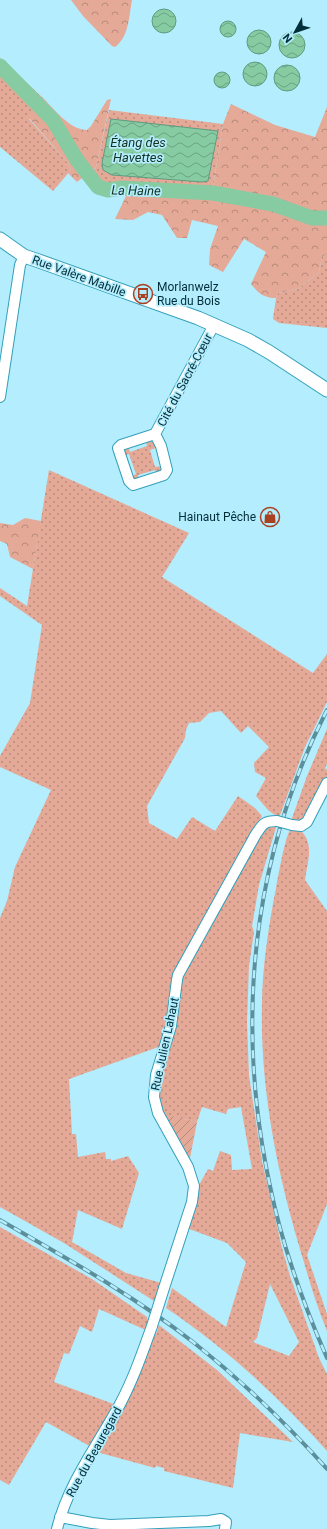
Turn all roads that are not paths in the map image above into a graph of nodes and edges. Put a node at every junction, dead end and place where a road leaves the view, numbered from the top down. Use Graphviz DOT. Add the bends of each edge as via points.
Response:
graph roads {
  1 [pos="0,239"];
  2 [pos="24,256"];
  3 [pos="214,325"];
  4 [pos="2,373"];
  5 [pos="327,390"];
  6 [pos="0,397"];
  7 [pos="155,434"];
  8 [pos="327,783"];
  9 [pos="134,1376"];
  10 [pos="60,1517"];
  11 [pos="209,1522"];
  12 [pos="57,1529"];
  13 [pos="216,1529"];
  14 [pos="226,1529"];
  1 -- 2 [label="street, Rue Valère Mabille"];
  2 -- 3 [label="street, Rue Valère Mabille"];
  2 -- 4 [label="street" via="20,265"];
  3 -- 5 [label="street, Rue Valère Mabille" via="265,349"];
  3 -- 7 [label="street, Cité du Sacré-Cœur"];
  4 -- 6 [label="street"];
  7 -- 7 [label="street, Cité du Sacré-Cœur" via="168,470 164,475 133,485 129,481 118,448"];
  8 -- 9 [label="street, Rue Julien Lahaut, bridge" via="308,822 301,826 277,821 267,821 263,824 176,980 172,1018 156,1075 154,1097 158,1113 188,1167 194,1186 192,1202"];
  9 -- 10 [label="street, Rue du Beauregard" via="68,1496"];
  10 -- 11 [label="street" via="110,1525"];
  10 -- 12 [label="street, Rue du Beauregard"];
  11 -- 13 [label="street"];
  11 -- 14 [label="street" via="223,1519 227,1524"];
}
